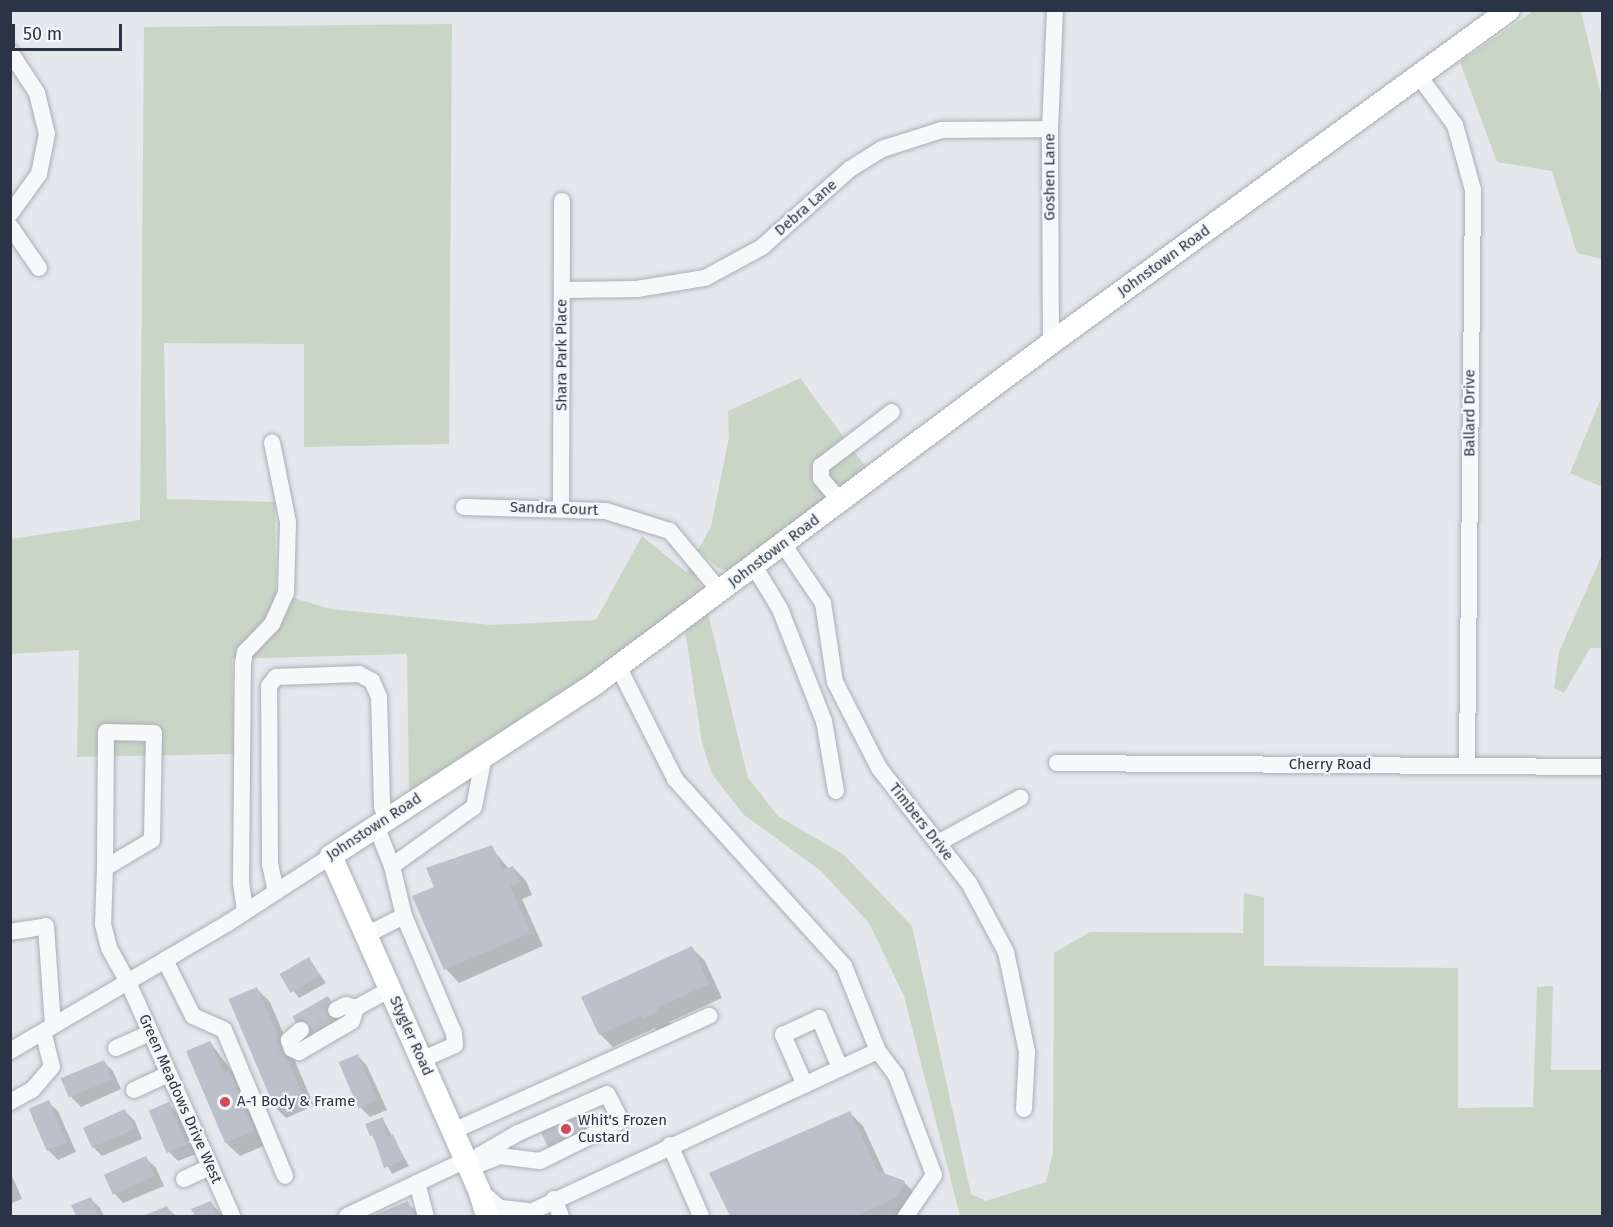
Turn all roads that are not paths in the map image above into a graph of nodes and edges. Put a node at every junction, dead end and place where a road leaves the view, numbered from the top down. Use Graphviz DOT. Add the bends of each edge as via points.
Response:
graph roads {
  1 [pos="1055,10"];
  2 [pos="1509,10"];
  3 [pos="10,52"];
  4 [pos="1419,76"];
  5 [pos="1050,129"];
  6 [pos="562,201"];
  7 [pos="10,214"];
  8 [pos="10,226"];
  9 [pos="39,268"];
  10 [pos="562,290"];
  11 [pos="1051,343"];
  12 [pos="892,412"];
  13 [pos="272,443"];
  14 [pos="840,501"];
  15 [pos="464,507"];
  16 [pos="561,508"];
  17 [pos="783,544"];
  18 [pos="754,566"];
  19 [pos="720,591"];
  20 [pos="618,666"];
  21 [pos="484,756"];
  22 [pos="1057,763"];
  23 [pos="1467,765"];
  24 [pos="1602,767"];
  25 [pos="836,791"];
  26 [pos="1020,798"];
  27 [pos="381,823"];
  28 [pos="938,843"];
  29 [pos="331,856"];
  30 [pos="392,866"];
  31 [pos="105,868"];
  32 [pos="276,892"];
  33 [pos="245,911"];
  34 [pos="404,916"];
  35 [pos="10,932"];
  36 [pos="366,936"];
  37 [pos="165,960"];
  38 [pos="128,982"];
  39 [pos="390,989"];
  40 [pos="356,1008"];
  41 [pos="336,1011"];
  42 [pos="709,1016"];
  43 [pos="48,1029"];
  44 [pos="301,1030"];
  45 [pos="150,1033"];
  46 [pos="116,1048"];
  47 [pos="10,1051"];
  48 [pos="878,1051"];
  49 [pos="422,1060"];
  50 [pos="840,1068"];
  51 [pos="168,1074"];
  52 [pos="805,1085"];
  53 [pos="134,1090"];
  54 [pos="10,1102"];
  55 [pos="1024,1109"];
  56 [pos="453,1131"];
  57 [pos="670,1146"];
  58 [pos="471,1164"];
  59 [pos="210,1167"];
  60 [pos="285,1176"];
  61 [pos="184,1179"];
  62 [pos="417,1183"];
  63 [pos="479,1190"];
  64 [pos="554,1199"];
  65 [pos="525,1214"];
  66 [pos="232,1216"];
  67 [pos="347,1216"];
  68 [pos="426,1216"];
  69 [pos="487,1216"];
  70 [pos="561,1216"];
  71 [pos="701,1216"];
  72 [pos="906,1216"];
  1 -- 5 [label="street, Goshen Lane"];
  2 -- 4 [label="main road, Johnstown Road"];
  3 -- 7 [label="street" via="38,93 47,134 39,174"];
  4 -- 11 [label="main road, Johnstown Road"];
  4 -- 23 [label="street, Ballard Drive" via="1455,126 1464,146 1473,190"];
  5 -- 10 [label="street, Debra Lane" via="942,130 882,149 850,169 762,247 705,278 637,289"];
  5 -- 11 [label="street, Goshen Lane"];
  6 -- 10 [label="street, Shara Park Place"];
  8 -- 9 [label="street"];
  10 -- 16 [label="street, Shara Park Place"];
  11 -- 14 [label="main road, Johnstown Road"];
  12 -- 14 [label="street" via="821,466 821,478"];
  13 -- 33 [label="street" via="288,522 286,593 272,624 245,652 243,663 241,884"];
  14 -- 17 [label="main road, Johnstown Road"];
  15 -- 16 [label="street, Sandra Court"];
  16 -- 19 [label="street, Sandra Court" via="606,511 670,531"];
  17 -- 18 [label="main road, Johnstown Road"];
  17 -- 28 [label="street, Timbers Drive" via="823,603 836,682 879,768"];
  18 -- 19 [label="main road, Johnstown Road"];
  18 -- 25 [label="street" via="780,609 824,721"];
  19 -- 20 [label="main road, Johnstown Road"];
  20 -- 21 [label="main road, Johnstown Road"];
  20 -- 48 [label="street" via="675,779 844,966"];
  21 -- 27 [label="main road, Johnstown Road"];
  21 -- 30 [label="street" via="474,807"];
  22 -- 23 [label="street, Cherry Road"];
  23 -- 24 [label="street, Cherry Road"];
  26 -- 28 [label="street"];
  27 -- 29 [label="main road, Johnstown Road"];
  27 -- 30 [label="street"];
  27 -- 32 [label="street" via="378,697 372,681 359,674 276,677 269,686 270,864"];
  28 -- 55 [label="street, Timbers Drive" via="969,883 1005,952 1027,1052"];
  29 -- 32 [label="street, Johnstown Road"];
  29 -- 36 [label="main road, Stygler Road"];
  30 -- 34 [label="street"];
  31 -- 31 [label="street, Green Meadows Drive West" via="106,732 154,733 152,840"];
  31 -- 38 [label="street, Green Meadows Drive West" via="103,924 109,948"];
  32 -- 33 [label="street, Johnstown Road"];
  33 -- 37 [label="street, Johnstown Road"];
  34 -- 36 [label="street"];
  34 -- 49 [label="street" via="454,1033 455,1044"];
  35 -- 43 [label="street" via="46,926"];
  36 -- 39 [label="main road, Stygler Road"];
  37 -- 38 [label="street, Johnstown Road"];
  37 -- 60 [label="street" via="193,1016 224,1030"];
  38 -- 43 [label="street, Johnstown Road"];
  38 -- 45 [label="street, Green Meadows Drive West"];
  39 -- 40 [label="street"];
  39 -- 49 [label="main road, Stygler Road"];
  40 -- 41 [label="street" via="346,1005"];
  40 -- 44 [label="street" via="352,1021 299,1052 292,1049 289,1040"];
  42 -- 56 [label="street"];
  43 -- 47 [label="street, Johnstown Road"];
  43 -- 54 [label="street" via="52,1067 32,1090"];
  45 -- 46 [label="street"];
  45 -- 51 [label="street, Green Meadows Drive West"];
  48 -- 50 [label="street"];
  48 -- 72 [label="street" via="896,1075 934,1175"];
  49 -- 56 [label="main road, Stygler Road"];
  50 -- 52 [label="street"];
  50 -- 52 [label="street" via="819,1018 783,1035"];
  51 -- 53 [label="street"];
  51 -- 59 [label="street, Green Meadows Drive West"];
  52 -- 57 [label="street"];
  56 -- 58 [label="main road, Stygler Road"];
  57 -- 64 [label="street"];
  57 -- 71 [label="street"];
  58 -- 58 [label="street" via="500,1156 540,1161 621,1121 607,1094 518,1133"];
  58 -- 62 [label="street"];
  58 -- 63 [label="main road, Stygler Road"];
  59 -- 61 [label="street"];
  59 -- 66 [label="street, Green Meadows Drive West"];
  62 -- 67 [label="street"];
  62 -- 68 [label="street"];
  63 -- 65 [label="street" via="500,1208"];
  63 -- 69 [label="main road, Stygler Road"];
  64 -- 65 [label="street"];
  64 -- 70 [label="street"];
}
